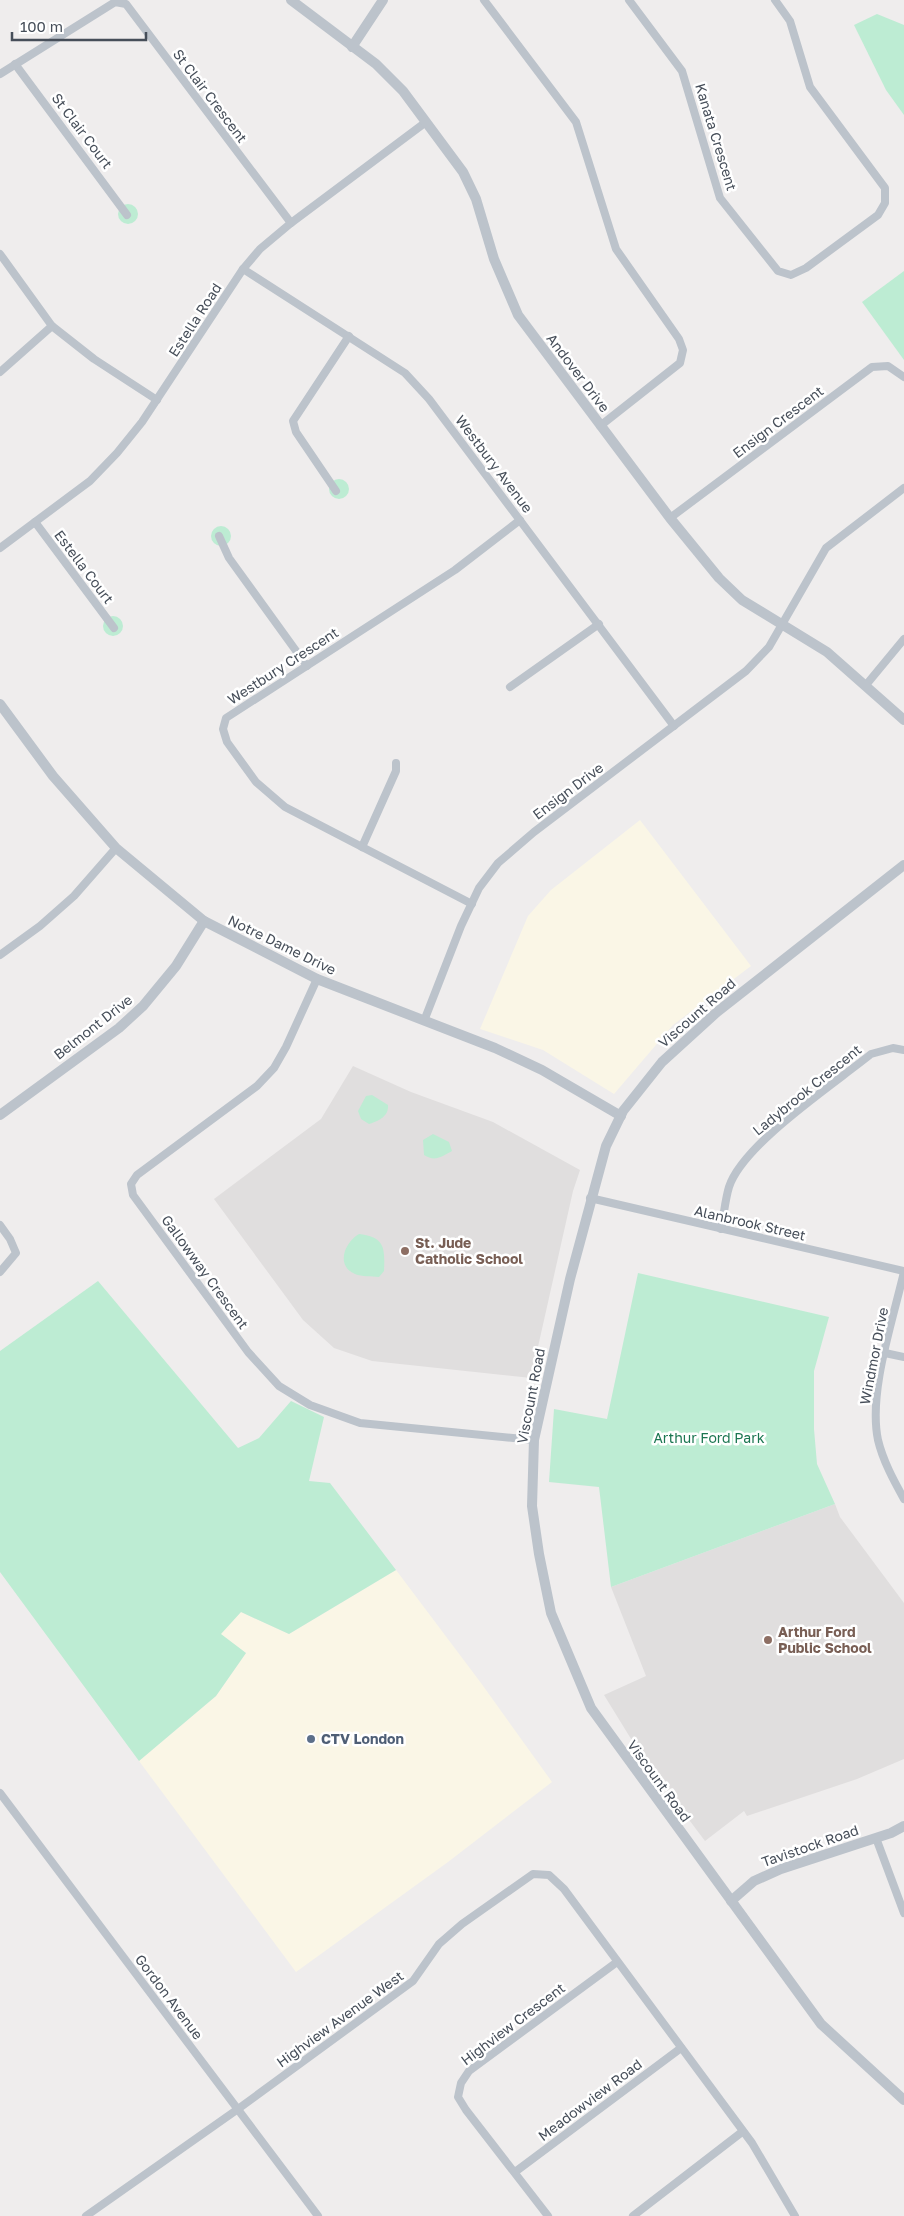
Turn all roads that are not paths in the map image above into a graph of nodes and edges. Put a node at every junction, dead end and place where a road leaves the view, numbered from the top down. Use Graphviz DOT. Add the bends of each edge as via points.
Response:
graph roads {
  1 [pos="292,0"];
  2 [pos="383,0"];
  3 [pos="484,0"];
  4 [pos="629,0"];
  5 [pos="775,0"];
  6 [pos="352,47"];
  7 [pos="15,64"];
  8 [pos="0,74"];
  9 [pos="426,122"];
  10 [pos="127,215"];
  11 [pos="291,223"];
  12 [pos="0,254"];
  13 [pos="243,269"];
  14 [pos="52,326"];
  15 [pos="349,336"];
  16 [pos="0,372"];
  17 [pos="904,377"];
  18 [pos="157,400"];
  19 [pos="600,426"];
  20 [pos="904,488"];
  21 [pos="336,491"];
  22 [pos="670,518"];
  23 [pos="520,520"];
  24 [pos="34,522"];
  25 [pos="219,536"];
  26 [pos="0,548"];
  27 [pos="781,623"];
  28 [pos="599,624"];
  29 [pos="114,628"];
  30 [pos="904,639"];
  31 [pos="307,666"];
  32 [pos="866,685"];
  33 [pos="510,687"];
  34 [pos="0,704"];
  35 [pos="904,720"];
  36 [pos="674,726"];
  37 [pos="396,763"];
  38 [pos="362,847"];
  39 [pos="116,848"];
  40 [pos="904,864"];
  41 [pos="472,904"];
  42 [pos="204,921"];
  43 [pos="0,955"];
  44 [pos="317,979"];
  45 [pos="424,1021"];
  46 [pos="904,1050"];
  47 [pos="0,1115"];
  48 [pos="621,1116"];
  49 [pos="590,1198"];
  50 [pos="0,1225"];
  51 [pos="721,1229"];
  52 [pos="0,1272"];
  53 [pos="904,1272"];
  54 [pos="885,1353"];
  55 [pos="904,1357"];
  56 [pos="534,1440"];
  57 [pos="904,1499"];
  58 [pos="0,1793"];
  59 [pos="904,1826"];
  60 [pos="876,1838"];
  61 [pos="731,1901"];
  62 [pos="904,1913"];
  63 [pos="617,1962"];
  64 [pos="681,2048"];
  65 [pos="904,2100"];
  66 [pos="238,2109"];
  67 [pos="742,2132"];
  68 [pos="514,2172"];
  69 [pos="86,2216"];
  70 [pos="318,2216"];
  71 [pos="548,2216"];
  72 [pos="633,2216"];
  73 [pos="794,2216"];
  1 -- 6 [label="street, Andover Drive"];
  2 -- 6 [label="street"];
  3 -- 19 [label="street" via="576,122 616,249 680,339 683,350 680,363"];
  4 -- 5 [label="street, Kanata Crescent" via="682,71 720,198 778,270 791,275 806,268 878,215 885,203 885,188 810,87 790,21"];
  6 -- 9 [label="street, Andover Drive" via="376,64 403,91"];
  7 -- 8 [label="street, St Clair Crescent"];
  7 -- 10 [label="street, St Clair Court"];
  7 -- 11 [label="street, St Clair Crescent" via="115,2 126,4"];
  9 -- 11 [label="street, Estella Road"];
  9 -- 19 [label="street, Andover Drive" via="463,172 476,199 494,259 518,316"];
  11 -- 13 [label="street, Estella Road" via="260,249"];
  12 -- 14 [label="street"];
  13 -- 15 [label="street, Westbury Avenue"];
  13 -- 18 [label="street, Estella Road"];
  14 -- 16 [label="street"];
  14 -- 18 [label="street" via="94,359"];
  15 -- 21 [label="street" via="293,421 296,432"];
  15 -- 23 [label="street, Westbury Avenue" via="405,373 429,399"];
  17 -- 22 [label="street, Ensign Crescent" via="888,366 872,367"];
  18 -- 24 [label="street, Estella Road" via="97,474"];
  19 -- 22 [label="street, Andover Drive"];
  20 -- 27 [label="street" via="826,548"];
  22 -- 27 [label="street, Andover Drive" via="719,578 742,600"];
  23 -- 28 [label="street, Westbury Avenue"];
  23 -- 31 [label="street, Westbury Crescent" via="455,570"];
  24 -- 26 [label="street, Estella Road"];
  24 -- 29 [label="street, Estella Court"];
  25 -- 31 [label="street" via="229,558"];
  27 -- 32 [label="street, Andover Drive" via="826,652"];
  27 -- 36 [label="street, Ensign Drive" via="769,647 746,672"];
  28 -- 33 [label="street"];
  28 -- 36 [label="street, Westbury Avenue"];
  30 -- 32 [label="street"];
  31 -- 38 [label="street, Westbury Crescent" via="226,718 223,729 227,742 256,782 285,807"];
  32 -- 35 [label="street, Andover Drive"];
  34 -- 39 [label="street, Notre Dame Drive" via="53,776"];
  36 -- 41 [label="street, Ensign Drive" via="498,863 479,888"];
  37 -- 38 [label="street" via="396,771"];
  38 -- 41 [label="street, Westbury Crescent"];
  39 -- 42 [label="street, Notre Dame Drive"];
  39 -- 43 [label="street" via="74,896"];
  40 -- 48 [label="street, Viscount Road" via="717,1012 662,1062"];
  41 -- 45 [label="street, Ensign Drive" via="460,926"];
  42 -- 44 [label="street, Notre Dame Drive"];
  42 -- 47 [label="street, Belmont Drive" via="176,966 144,1006"];
  44 -- 45 [label="street, Notre Dame Drive"];
  44 -- 56 [label="street, Gallowway Crescent" via="274,1068 257,1086 137,1175 131,1184 133,1195 248,1352 278,1386 335,1416 360,1423"];
  45 -- 48 [label="street, Notre Dame Drive" via="542,1070"];
  46 -- 51 [label="street, Ladybrook Crescent" via="893,1048 871,1054 759,1143 729,1187"];
  48 -- 49 [label="street, Viscount Road" via="606,1146"];
  49 -- 51 [label="street, Alanbrook Street"];
  49 -- 56 [label="street, Viscount Road"];
  50 -- 52 [label="street" via="16,1253"];
  51 -- 53 [label="street, Alanbrook Street"];
  53 -- 54 [label="street, Windmor Drive"];
  54 -- 55 [label="street"];
  54 -- 57 [label="street, Windmor Drive" via="875,1413 878,1440 890,1474"];
  56 -- 61 [label="street, Viscount Road" via="532,1506 539,1554 551,1612 568,1656 591,1708"];
  58 -- 66 [label="street, Gordon Avenue"];
  59 -- 60 [label="street, Tavistock Road"];
  60 -- 61 [label="street, Tavistock Road" via="754,1881"];
  60 -- 62 [label="street"];
  61 -- 65 [label="street, Viscount Road" via="821,2024"];
  63 -- 64 [label="street, Highview Avenue West"];
  63 -- 66 [label="street, Highview Avenue West" via="564,1889 549,1875 533,1874 439,1944 414,1980"];
  63 -- 68 [label="street, Highview Crescent" via="470,2071 461,2083 458,2097"];
  64 -- 67 [label="street, Highview Avenue West"];
  64 -- 68 [label="street, Meadowview Road"];
  66 -- 69 [label="street, Highview Avenue West"];
  66 -- 70 [label="street, Gordon Avenue"];
  67 -- 72 [label="street"];
  67 -- 73 [label="street, Highview Avenue West" via="752,2143"];
  68 -- 71 [label="street, Highview Crescent"];
}
